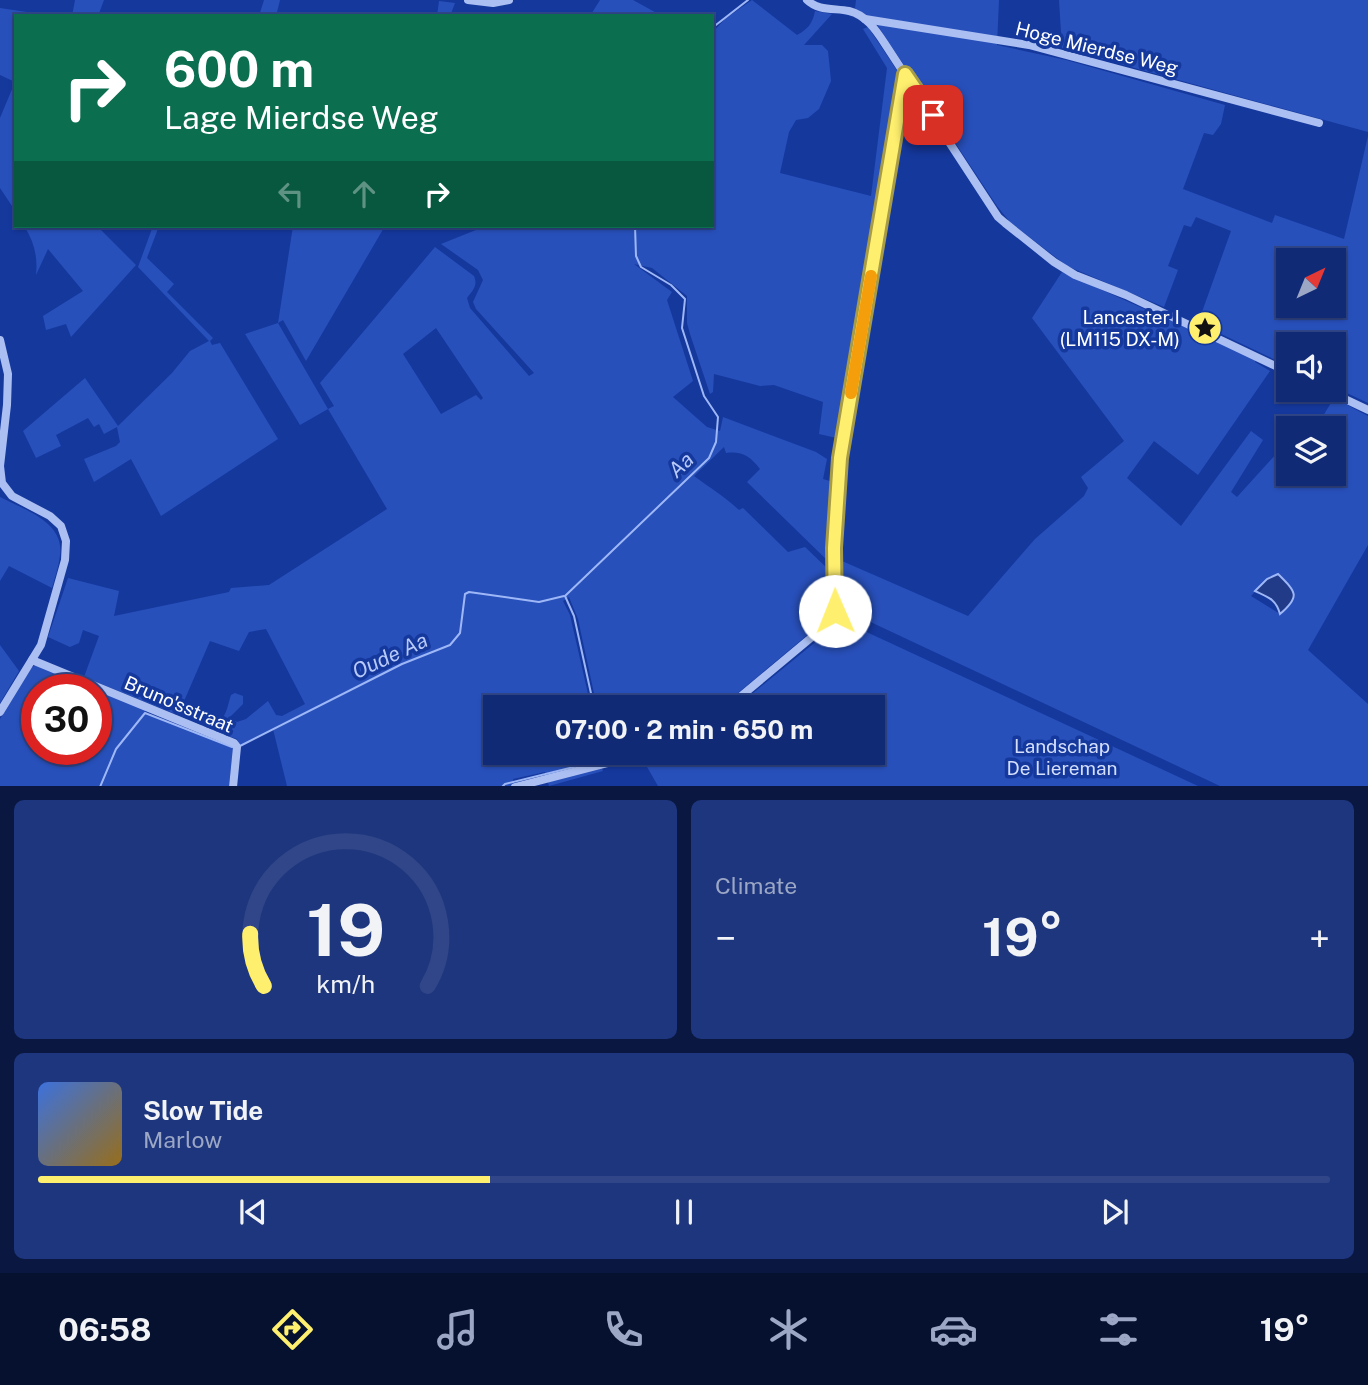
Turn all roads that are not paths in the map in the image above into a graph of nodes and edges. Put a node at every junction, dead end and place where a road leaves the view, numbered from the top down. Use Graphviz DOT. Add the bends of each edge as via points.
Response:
graph roads {
  1 [pos="468,0"];
  2 [pos="509,0"];
  3 [pos="807,0"];
  4 [pos="865,19"];
  5 [pos="905,74"];
  6 [pos="1319,123"];
  7 [pos="0,340"];
  8 [pos="1276,366"];
  9 [pos="1346,400"];
  10 [pos="1368,410"];
  11 [pos="32,660"];
  12 [pos="742,695"];
  13 [pos="0,712"];
  14 [pos="598,765"];
  15 [pos="233,786"];
  16 [pos="515,786"];
  1 -- 2 [label="street"];
  3 -- 4 [label="street, Hoge Mierdse Weg"];
  4 -- 5 [label="street"];
  4 -- 6 [label="street, Hoge Mierdse Weg" via="1029,45"];
  5 -- 8 [label="street" via="999,217 1054,262"];
  5 -- 12 [label="street" via="840,458 835,611 824,626"];
  7 -- 11 [label="street" via="8,374 2,483 12,496 50,516 61,526 66,541 50,618"];
  9 -- 10 [label="street"];
  11 -- 13 [label="street"];
  11 -- 15 [label="street, Bruno'sstraat" via="234,743"];
  14 -- 16 [label="street"];
}
